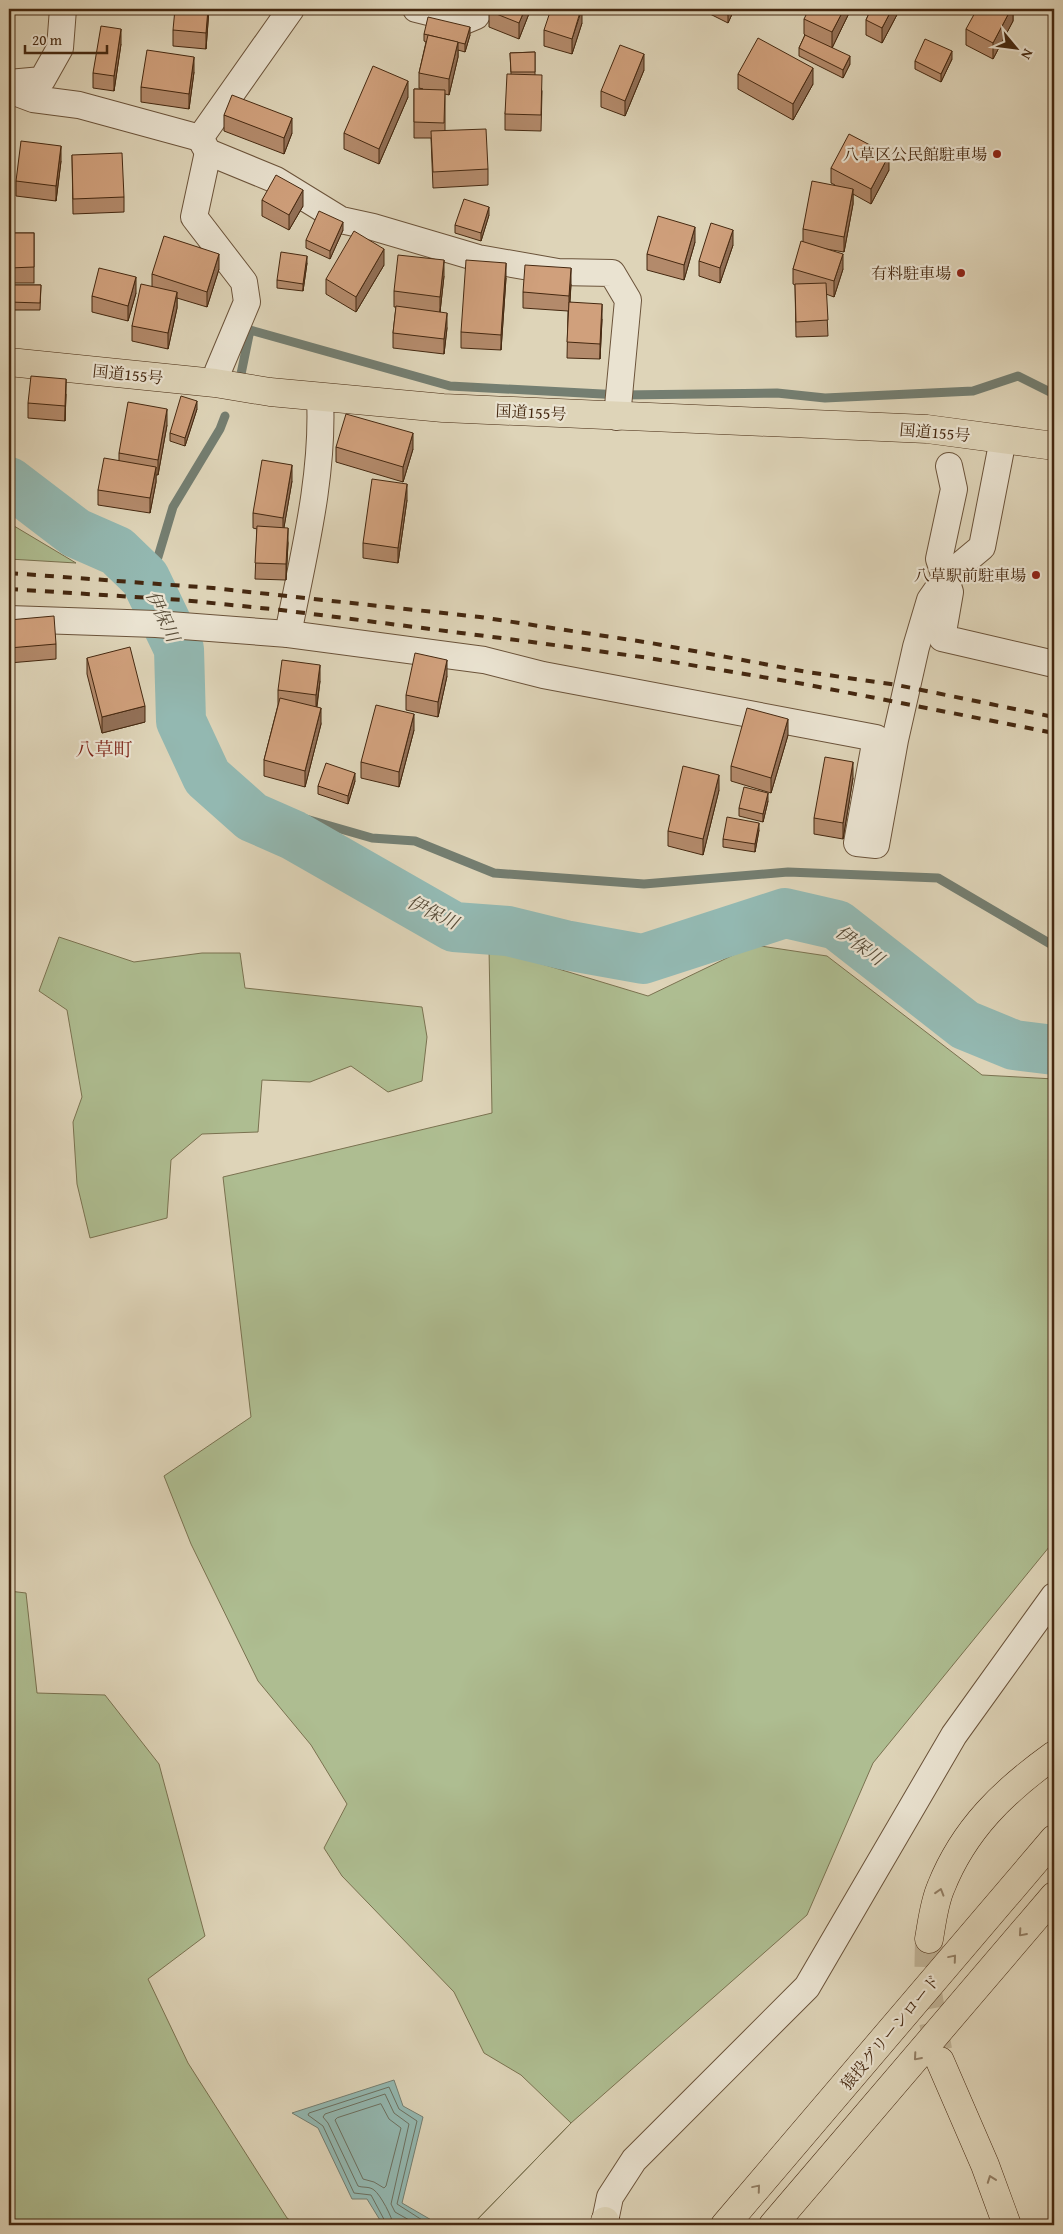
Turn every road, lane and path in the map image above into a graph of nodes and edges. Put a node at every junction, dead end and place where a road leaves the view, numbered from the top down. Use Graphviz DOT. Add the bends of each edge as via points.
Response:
graph roads {
  1 [pos="63,9"];
  2 [pos="291,9"];
  3 [pos="416,9"];
  4 [pos="480,9"];
  5 [pos="9,83"];
  6 [pos="9,90"];
  7 [pos="204,145"];
  8 [pos="9,362"];
  9 [pos="215,383"];
  10 [pos="320,397"];
  11 [pos="619,399"];
  12 [pos="1003,439"];
  13 [pos="1054,446"];
  14 [pos="949,466"];
  15 [pos="946,577"];
  16 [pos="9,619"];
  17 [pos="288,634"];
  18 [pos="1054,664"];
  19 [pos="1054,1596"];
  20 [pos="1054,1755"];
  21 [pos="1054,1839"];
  22 [pos="1054,1896"];
  23 [pos="929,1940"];
  24 [pos="940,2061"];
  25 [pos="606,2223"];
  26 [pos="726,2225"];
  27 [pos="773,2225"];
  28 [pos="1007,2225"];
  1 -- 5 [label="street" via="60,48 42,80"];
  2 -- 7 [label="street"];
  3 -- 4 [label="street" via="464,21 476,16"];
  6 -- 7 [label="street" via="32,99 79,105"];
  7 -- 9 [label="street" via="194,217 244,282 247,302"];
  7 -- 11 [label="street" via="276,180 341,220 478,258 558,272 612,273 628,300"];
  8 -- 9 [label="main road, 国道155号"];
  9 -- 10 [label="main road, 国道155号" via="248,390"];
  10 -- 11 [label="main road, 国道155号" via="443,408"];
  10 -- 17 [label="street" via="314,500"];
  11 -- 12 [label="main road, 国道155号"];
  12 -- 13 [label="main road, 国道155号"];
  12 -- 15 [label="street" via="982,547"];
  14 -- 15 [label="street" via="954,489 939,558"];
  15 -- 17 [label="street" via="930,600 916,647 876,846 857,843 876,738 543,675 484,660"];
  15 -- 18 [label="street" via="950,592 942,638"];
  16 -- 17 [label="street" via="156,624"];
  19 -- 25 [label="street" via="954,1735 807,1987 634,2160 610,2197"];
  23 -- 20 [label="main road, one-way" via="940,1888 962,1845 990,1808"];
  26 -- 21 [label="main road, 猿投グリーンロード, one-way"];
  22 -- 27 [label="main road, one-way"];
  28 -- 24 [label="main road, one-way" via="986,2165"];
}
